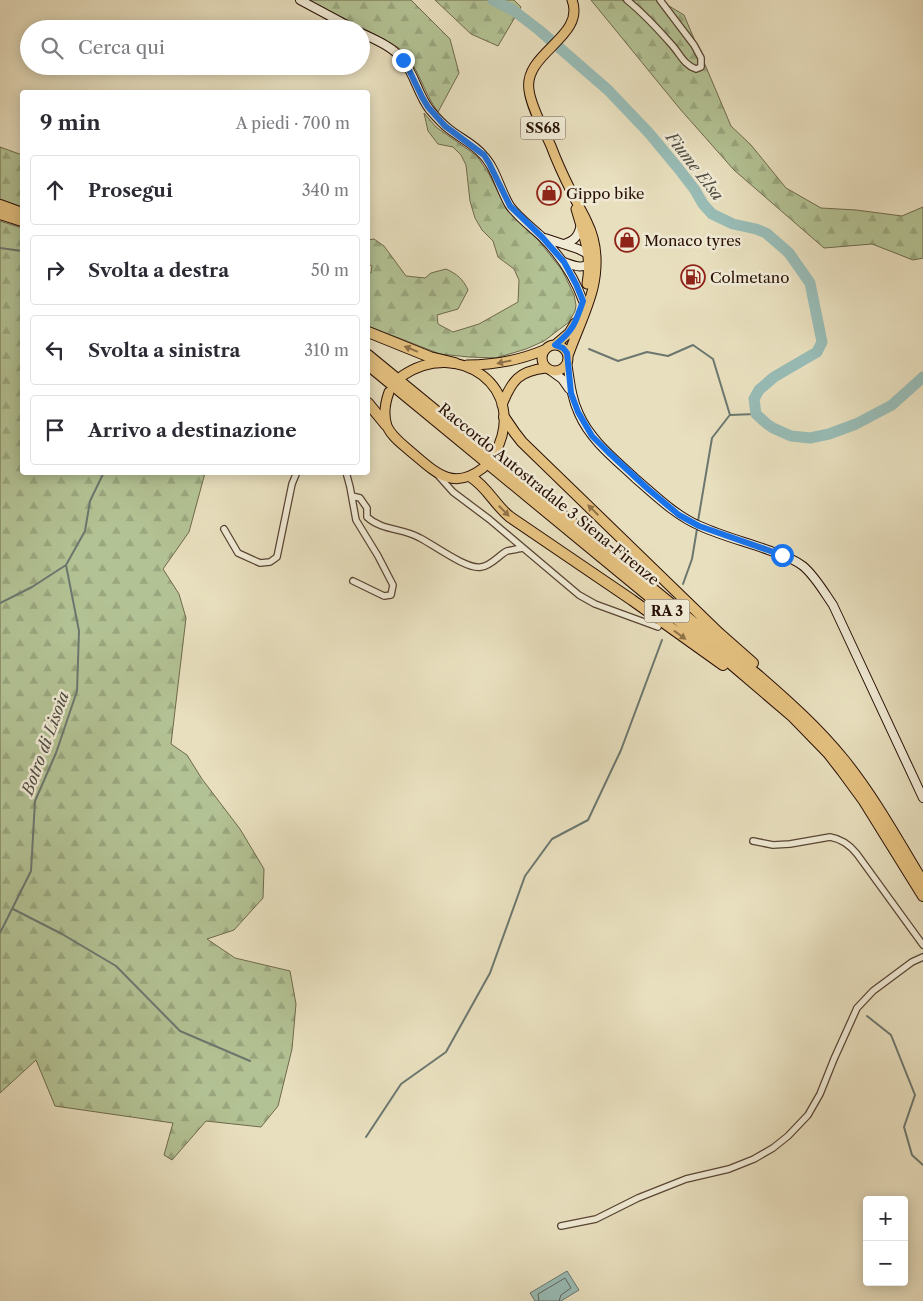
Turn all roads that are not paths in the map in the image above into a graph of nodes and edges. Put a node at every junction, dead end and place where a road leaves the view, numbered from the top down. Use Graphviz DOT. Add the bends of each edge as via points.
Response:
graph roads {
  1 [pos="300,0"];
  2 [pos="572,0"];
  3 [pos="627,0"];
  4 [pos="660,0"];
  5 [pos="337,20"];
  6 [pos="370,38"];
  7 [pos="0,205"];
  8 [pos="20,212"];
  9 [pos="0,214"];
  10 [pos="20,220"];
  11 [pos="585,226"];
  12 [pos="542,237"];
  13 [pos="564,244"];
  14 [pos="590,259"];
  15 [pos="564,262"];
  16 [pos="586,302"];
  17 [pos="370,333"];
  18 [pos="555,345"];
  19 [pos="544,350"];
  20 [pos="370,357"];
  21 [pos="568,359"];
  22 [pos="459,364"];
  23 [pos="370,367"];
  24 [pos="548,369"];
  25 [pos="402,376"];
  26 [pos="389,392"];
  27 [pos="571,393"];
  28 [pos="370,405"];
  29 [pos="502,405"];
  30 [pos="504,417"];
  31 [pos="386,425"];
  32 [pos="495,453"];
  33 [pos="483,468"];
  34 [pos="434,470"];
  35 [pos="296,475"];
  36 [pos="347,475"];
  37 [pos="462,482"];
  38 [pos="352,496"];
  39 [pos="459,496"];
  40 [pos="224,529"];
  41 [pos="522,548"];
  42 [pos="353,581"];
  43 [pos="658,627"];
  44 [pos="920,783"];
  45 [pos="869,795"];
  46 [pos="923,798"];
  47 [pos="752,841"];
  48 [pos="896,852"];
  49 [pos="923,882"];
  50 [pos="923,896"];
  51 [pos="923,945"];
  52 [pos="923,957"];
  53 [pos="561,1226"];
  1 -- 5 [label="main road"];
  2 -- 11 [label="main road, SS68" via="574,16 570,27 535,65 529,88"];
  3 -- 4 [label="street" via="685,62 696,69 701,67 701,58 694,45"];
  6 -- 12 [label="main road" via="401,57 428,107 445,126 484,155 512,209"];
  7 -- 8 [label="highway"];
  9 -- 10 [label="highway"];
  11 -- 13 [label="main road" via="572,241"];
  11 -- 14 [label="main road, SS68"];
  11 -- 16 [label="main road, SS68" via="594,243 596,267"];
  12 -- 13 [label="main road"];
  12 -- 15 [label="main road"];
  13 -- 14 [label="main road" via="578,249"];
  14 -- 15 [label="main road" via="579,267"];
  14 -- 16 [label="main road, SS68"];
  15 -- 16 [label="main road"];
  16 -- 18 [label="main road, SS68" via="573,328"];
  16 -- 21 [label="main road, SS68"];
  22 -- 17 [label="highway, one-way" via="430,357"];
  18 -- 19 [label="main road, SS68"];
  18 -- 21 [label="main road" via="563,348"];
  19 -- 22 [label="main road, one-way" via="501,363"];
  19 -- 24 [label="main road" via="542,361"];
  20 -- 45 [label="highway, Raccordo Autostradale 3 Siena-Firenze / RA 3" via="759,676 835,749"];
  21 -- 24 [label="main road" via="566,366 559,371"];
  21 -- 27 [label="main road"];
  22 -- 25 [label="main road" via="428,364"];
  22 -- 29 [label="main road" via="490,382"];
  23 -- 48 [label="highway, Raccordo Autostradale 3 Siena-Firenze / RA 3" via="793,717 842,771"];
  24 -- 27 [label="main road" via="565,382"];
  24 -- 29 [label="main road" via="529,370 520,376"];
  26 -- 31 [label="main road" via="384,414"];
  27 -- 44 [label="main road" via="579,415 596,440 679,515 699,526 782,555 807,570 833,605"];
  28 -- 31 [label="highway"];
  29 -- 30 [label="main road"];
  30 -- 32 [label="main road" via="502,438"];
  45 -- 30 [label="highway, one-way" via="858,769 824,729 522,442"];
  31 -- 34 [label="main road" via="395,438"];
  33 -- 37 [label="main road"];
  34 -- 37 [label="main road"];
  34 -- 39 [label="street"];
  35 -- 40 [label="street" via="277,557 260,563 238,553"];
  36 -- 38 [label="street"];
  37 -- 39 [label="street" via="456,491"];
  37 -- 48 [label="highway, one-way" via="481,484 510,518 737,676 786,718 826,759 883,842"];
  38 -- 41 [label="street" via="360,498 367,508 367,517 374,524 412,533 472,567 482,567 507,552"];
  38 -- 42 [label="street" via="356,520 393,585 391,595 384,596"];
  39 -- 41 [label="street"];
  41 -- 43 [label="street" via="588,601"];
  44 -- 46 [label="main road"];
  45 -- 49 [label="highway, Raccordo Autostradale 3 Siena-Firenze / RA 3"];
  47 -- 51 [label="street" via="790,844 830,837 848,844"];
  48 -- 50 [label="highway, Raccordo Autostradale 3 Siena-Firenze / RA 3"];
  52 -- 53 [label="street" via="873,991 858,1008 808,1115 773,1148 729,1169 686,1179 638,1198 596,1219"];
}
